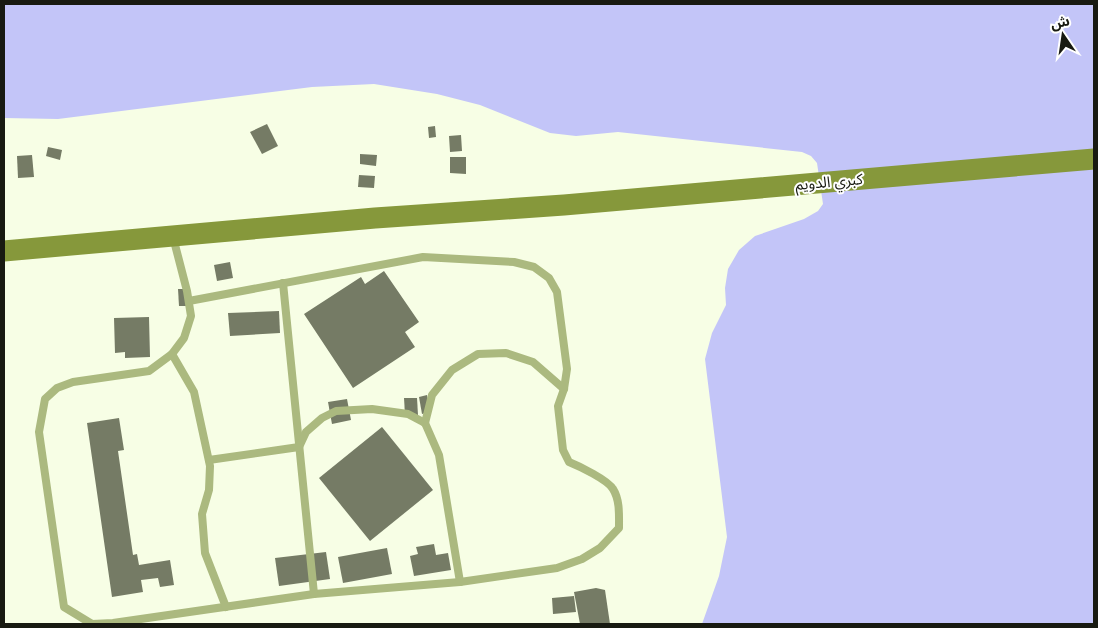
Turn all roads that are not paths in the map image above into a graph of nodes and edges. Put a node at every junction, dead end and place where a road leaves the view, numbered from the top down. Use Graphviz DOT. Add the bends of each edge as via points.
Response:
graph roads {
  1 [pos="1094,159"];
  2 [pos="172,236"];
  3 [pos="4,251"];
  4 [pos="284,282"];
  5 [pos="188,302"];
  6 [pos="172,354"];
  7 [pos="564,389"];
  8 [pos="425,423"];
  9 [pos="300,447"];
  10 [pos="209,460"];
  11 [pos="460,582"];
  12 [pos="314,594"];
  13 [pos="226,607"];
  1 -- 2 [label="main road, كبري الدويم"];
  2 -- 3 [label="main road, كبري الدويم"];
  2 -- 5 [label="lane"];
  4 -- 5 [label="lane"];
  4 -- 7 [label="lane" via="423,257 514,262 534,267 549,278 557,292 567,369"];
  4 -- 9 [label="lane"];
  5 -- 6 [label="lane" via="191,316 184,338"];
  6 -- 10 [label="lane" via="194,392"];
  6 -- 13 [label="lane" via="149,371 73,382 57,388 45,399 39,432 64,607 92,624"];
  7 -- 8 [label="lane" via="533,362 506,353 478,354 452,370 437,388"];
  7 -- 11 [label="lane" via="558,406 563,450 569,462 612,487 619,505 620,528 600,548 557,568"];
  8 -- 9 [label="lane" via="408,414 372,408 336,411 306,432"];
  8 -- 11 [label="lane" via="439,455"];
  9 -- 10 [label="lane"];
  9 -- 12 [label="lane"];
  10 -- 13 [label="lane" via="209,490 202,514 206,553"];
  11 -- 12 [label="lane"];
  12 -- 13 [label="lane"];
}
